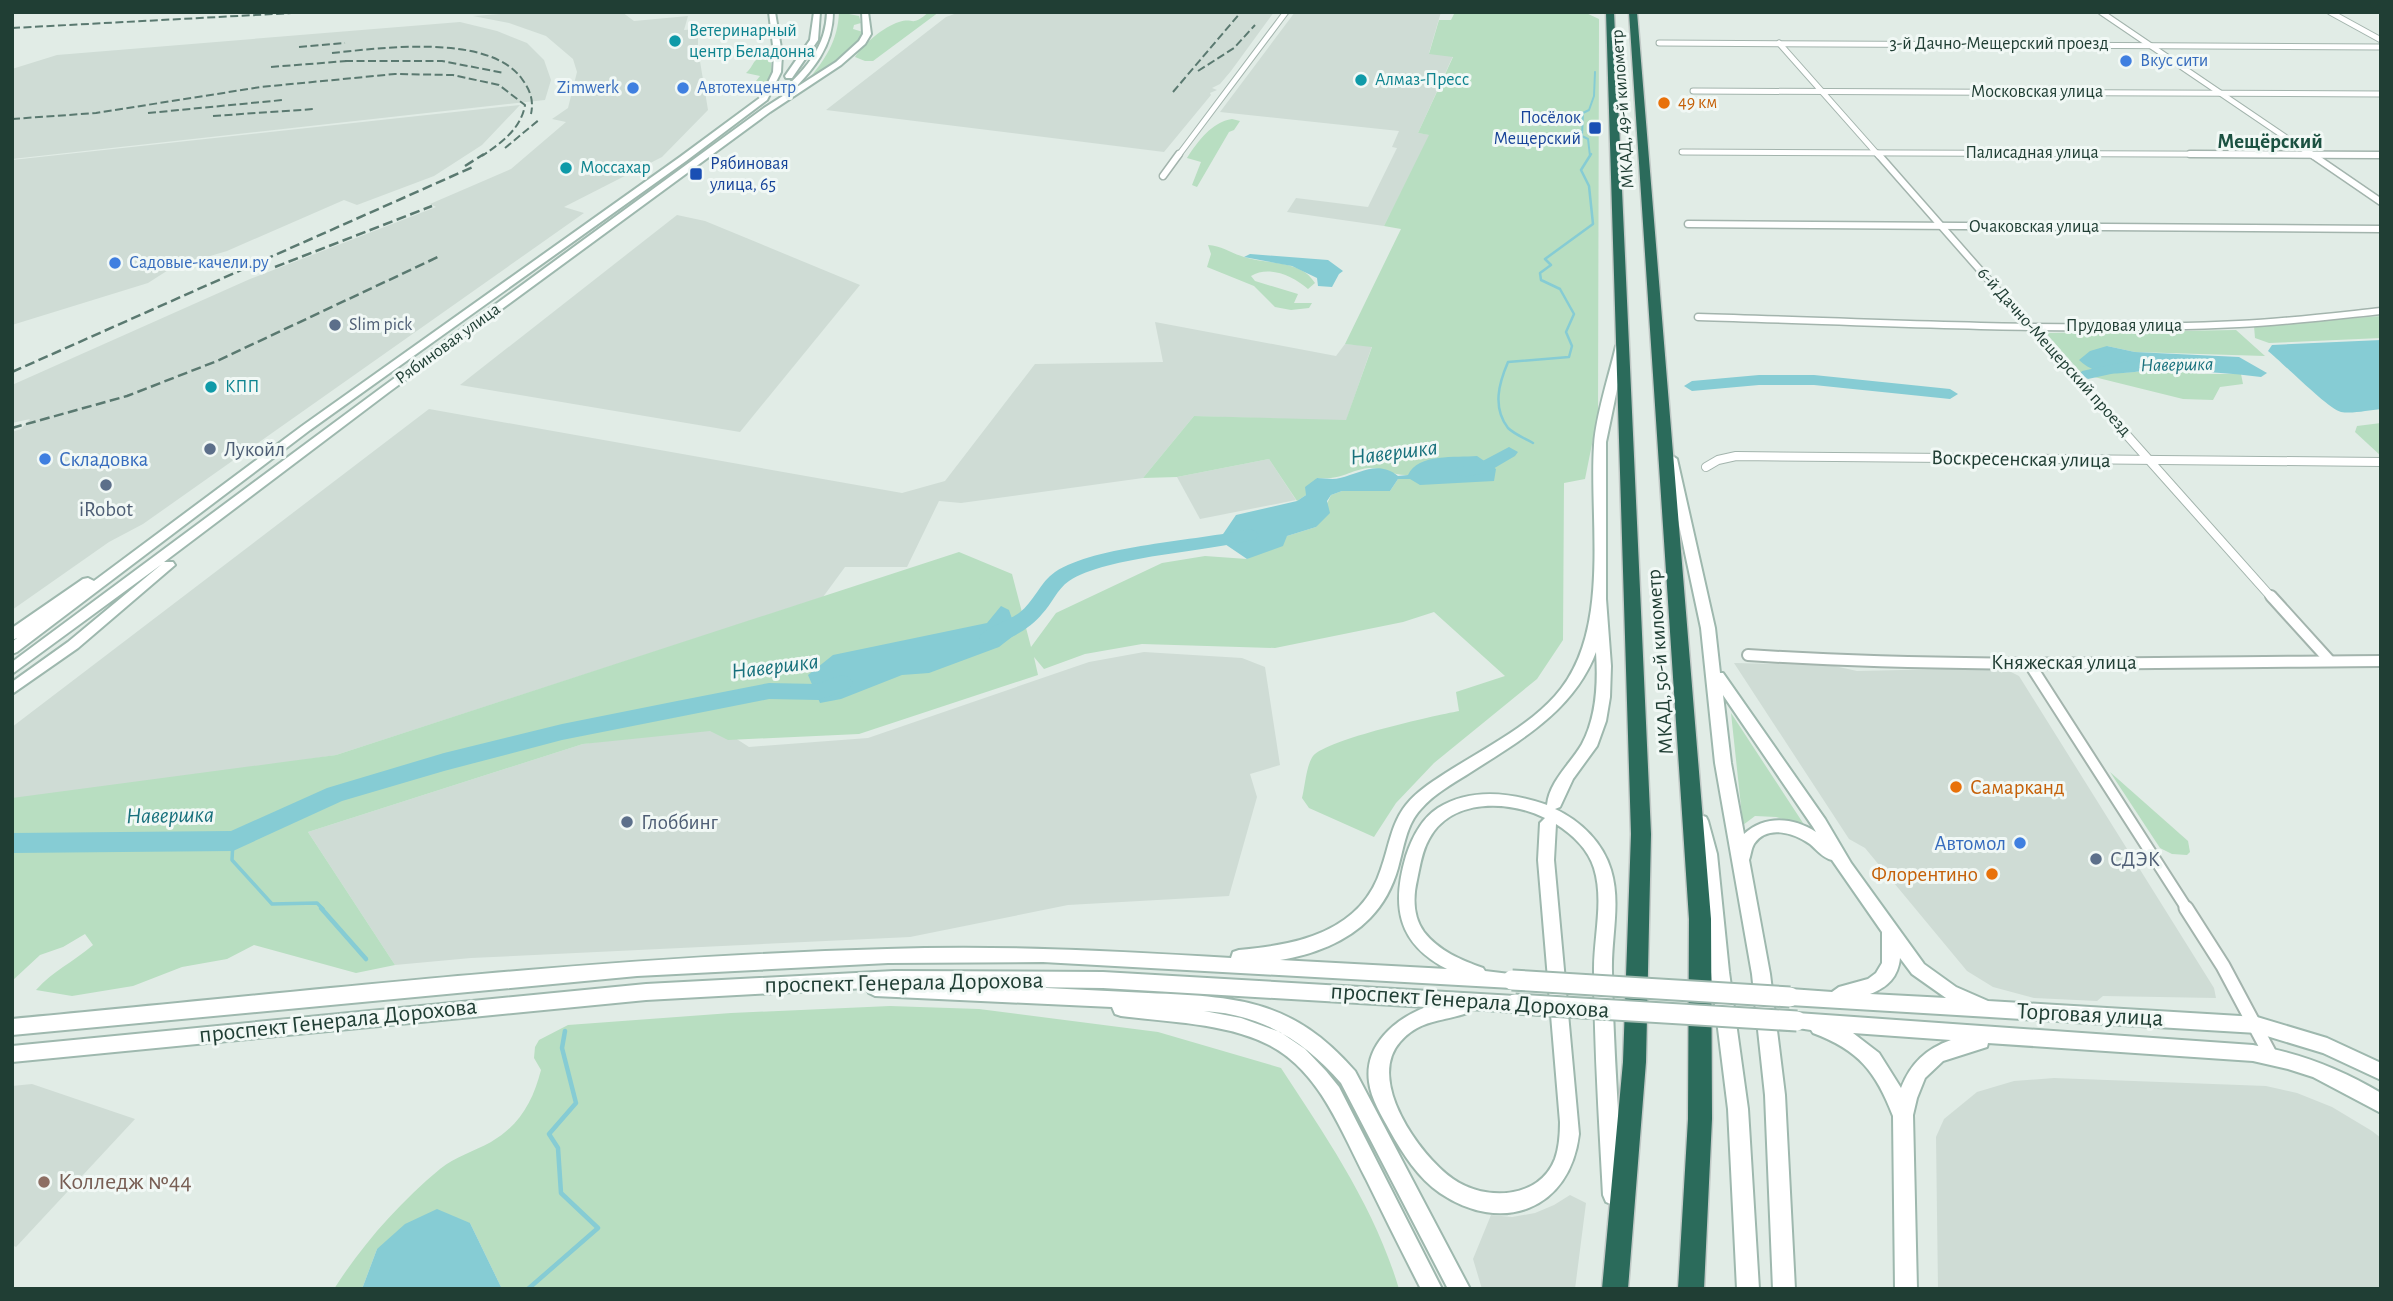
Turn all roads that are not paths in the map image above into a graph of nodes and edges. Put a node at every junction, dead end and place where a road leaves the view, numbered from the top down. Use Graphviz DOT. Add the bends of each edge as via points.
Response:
graph roads {
  1 [pos="772,12"];
  2 [pos="817,12"];
  3 [pos="830,12"];
  4 [pos="864,12"];
  5 [pos="1286,12"];
  6 [pos="1610,12"];
  7 [pos="1633,12"];
  8 [pos="2101,12"];
  9 [pos="2330,12"];
  10 [pos="2381,40"];
  11 [pos="1659,43"];
  12 [pos="1779,43"];
  13 [pos="2150,44"];
  14 [pos="2381,47"];
  15 [pos="1693,91"];
  16 [pos="1821,91"];
  17 [pos="2221,93"];
  18 [pos="2381,94"];
  19 [pos="764,98"];
  20 [pos="767,110"];
  21 [pos="1682,152"];
  22 [pos="1876,153"];
  23 [pos="2311,155"];
  24 [pos="2381,155"];
  25 [pos="1163,176"];
  26 [pos="1617,200"];
  27 [pos="1648,202"];
  28 [pos="2381,202"];
  29 [pos="1688,224"];
  30 [pos="1941,227"];
  31 [pos="2381,229"];
  32 [pos="2381,312"];
  33 [pos="1698,317"];
  34 [pos="2031,327"];
  35 [pos="1622,340"];
  36 [pos="1666,433"];
  37 [pos="2151,461"];
  38 [pos="2381,462"];
  39 [pos="1706,467"];
  40 [pos="222,513"];
  41 [pos="186,519"];
  42 [pos="1599,599"];
  43 [pos="12,635"];
  44 [pos="12,649"];
  45 [pos="1748,655"];
  46 [pos="2329,660"];
  47 [pos="2381,661"];
  48 [pos="2029,663"];
  49 [pos="1713,667"];
  50 [pos="12,669"];
  51 [pos="12,689"];
  52 [pos="1693,796"];
  53 [pos="1554,803"];
  54 [pos="1548,823"];
  55 [pos="1741,866"];
  56 [pos="1845,868"];
  57 [pos="1888,930"];
  58 [pos="1156,960"];
  59 [pos="1512,981"];
  60 [pos="802,985"];
  61 [pos="1790,997"];
  62 [pos="1060,998"];
  63 [pos="1823,999"];
  64 [pos="1515,1004"];
  65 [pos="2021,1013"];
  66 [pos="1797,1021"];
  67 [pos="2257,1026"];
  68 [pos="12,1027"];
  69 [pos="2002,1037"];
  70 [pos="12,1055"];
  71 [pos="2271,1056"];
  72 [pos="2381,1072"];
  73 [pos="2381,1104"];
  74 [pos="1903,1115"];
  75 [pos="1616,1279"];
  76 [pos="1429,1283"];
  77 [pos="1460,1289"];
  78 [pos="1691,1289"];
  79 [pos="1748,1289"];
  80 [pos="1784,1289"];
  81 [pos="1906,1289"];
  1 -- 19 [label="main road" via="777,72"];
  2 -- 19 [label="main road, Рябиновая улица" via="814,40 805,55"];
  3 -- 20 [label="main road" via="819,55"];
  4 -- 20 [label="main road, Рябиновая улица" via="868,33 861,44"];
  5 -- 25 [label="street"];
  6 -- 26 [label="highway, МКАД, 49-й километр"];
  7 -- 27 [label="highway, МКАД, 49-й километр"];
  8 -- 13 [label="street"];
  9 -- 10 [label="street"];
  11 -- 12 [label="street, 3-й Дачно-Мещерский проезд"];
  12 -- 13 [label="street, 3-й Дачно-Мещерский проезд"];
  12 -- 16 [label="street, 6-й Дачно-Мещерский проезд"];
  13 -- 14 [label="street, 3-й Дачно-Мещерский проезд"];
  13 -- 17 [label="street"];
  15 -- 16 [label="street, Московская улица"];
  16 -- 17 [label="street, Московская улица"];
  16 -- 22 [label="street, 6-й Дачно-Мещерский проезд"];
  17 -- 18 [label="street, Московская улица"];
  17 -- 23 [label="street"];
  19 -- 41 [label="main road, Рябиновая улица"];
  20 -- 40 [label="main road, Рябиновая улица"];
  21 -- 22 [label="street, Палисадная улица"];
  22 -- 23 [label="street, Палисадная улица"];
  22 -- 30 [label="street, 6-й Дачно-Мещерский проезд"];
  23 -- 24 [label="street, Палисадная улица"];
  23 -- 28 [label="street"];
  26 -- 35 [label="highway, МКАД, 50-й километр"];
  27 -- 36 [label="highway, МКАД, 50-й километр"];
  29 -- 30 [label="street, Очаковская улица"];
  30 -- 31 [label="street, Очаковская улица"];
  30 -- 34 [label="street, 6-й Дачно-Мещерский проезд"];
  32 -- 34 [label="street, Прудовая улица" via="2221,325"];
  33 -- 34 [label="street, Прудовая улица"];
  34 -- 37 [label="street, 6-й Дачно-Мещерский проезд"];
  35 -- 42 [label="main road" via="1600,442"];
  35 -- 75 [label="highway, МКАД, 50-й километр" via="1641,846 1639,998"];
  36 -- 49 [label="main road"];
  36 -- 52 [label="highway, МКАД, 50-й километр"];
  37 -- 38 [label="street, Воскресенская улица"];
  37 -- 39 [label="street, Воскресенская улица" via="1736,456"];
  37 -- 46 [label="street, 6-й Дачно-Мещерский проезд"];
  40 -- 50 [label="main road, Рябиновая улица"];
  40 -- 51 [label="main road" via="73,645"];
  41 -- 43 [label="main road"];
  41 -- 44 [label="main road, Рябиновая улица"];
  42 -- 53 [label="main road" via="1604,666 1599,721"];
  42 -- 58 [label="main road" via="1590,648 1564,696 1543,717 1431,790 1415,806 1403,822 1379,893 1353,927 1297,951"];
  45 -- 48 [label="street, Княжеская улица"];
  46 -- 47 [label="street, Княжеская улица"];
  46 -- 48 [label="street, Княжеская улица"];
  48 -- 67 [label="street"];
  49 -- 55 [label="main road"];
  49 -- 56 [label="main road"];
  52 -- 78 [label="highway, МКАД, 50-й километр" via="1700,919 1700,1119"];
  52 -- 79 [label="main road" via="1709,854 1738,1109"];
  54 -- 64 [label="main road" via="1546,860 1569,1148 1560,1172 1542,1191 1500,1204 1474,1201 1433,1178 1412,1152 1384,1100 1379,1063 1395,1034 1426,1012"];
  55 -- 56 [label="main road" via="1749,835 1773,827 1802,831"];
  55 -- 80 [label="main road" via="1761,974 1775,1095"];
  56 -- 57 [label="main road"];
  57 -- 63 [label="main road" via="1893,962 1880,982"];
  57 -- 65 [label="main road" via="1934,983 1977,1004"];
  58 -- 59 [label="main road, проспект Генерала Дорохова"];
  58 -- 68 [label="main road, проспект Генерала Дорохова" via="915,956 650,967"];
  59 -- 61 [label="main road, проспект Генерала Дорохова, bridge"];
  59 -- 75 [label="main road" via="1457,967 1440,957 1412,929 1406,915 1408,877 1422,836 1431,822 1459,806 1494,800 1543,810 1588,842 1602,870"];
  60 -- 62 [label="main road"];
  60 -- 64 [label="main road, проспект Генерала Дорохова" via="894,979 1103,980"];
  60 -- 70 [label="main road, проспект Генерала Дорохова" via="520,1003"];
  61 -- 63 [label="main road, Торговая улица"];
  62 -- 76 [label="main road" via="1240,1026 1273,1037 1293,1050 1332,1093"];
  62 -- 77 [label="main road" via="1244,1007 1290,1025 1309,1038 1348,1077"];
  63 -- 65 [label="main road, Торговая улица"];
  64 -- 66 [label="main road, проспект Генерала Дорохова, bridge"];
  65 -- 67 [label="main road, Торговая улица"];
  66 -- 69 [label="main road, Торговая улица"];
  66 -- 74 [label="main road" via="1825,1029 1868,1054 1892,1085"];
  67 -- 71 [label="street"];
  67 -- 72 [label="main road, Торговая улица" via="2327,1046"];
  69 -- 71 [label="main road, Торговая улица"];
  69 -- 74 [label="main road" via="1950,1046 1934,1054 1908,1089"];
  71 -- 73 [label="main road, Торговая улица" via="2324,1072"];
  74 -- 81 [label="main road"];
}
